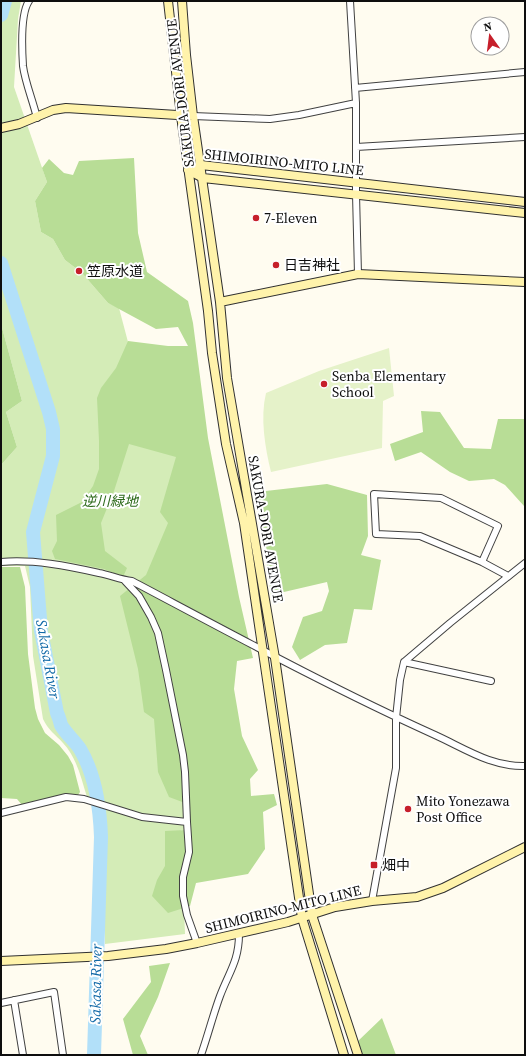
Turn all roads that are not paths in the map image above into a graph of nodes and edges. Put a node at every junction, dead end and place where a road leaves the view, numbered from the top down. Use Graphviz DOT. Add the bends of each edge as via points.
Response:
graph roads {
  1 [pos="29,1"];
  2 [pos="168,1"];
  3 [pos="182,1"];
  4 [pos="350,1"];
  5 [pos="525,72"];
  6 [pos="355,88"];
  7 [pos="356,103"];
  8 [pos="180,116"];
  9 [pos="193,116"];
  10 [pos="37,118"];
  11 [pos="1,128"];
  12 [pos="525,137"];
  13 [pos="356,147"];
  14 [pos="201,164"];
  15 [pos="188,170"];
  16 [pos="203,178"];
  17 [pos="356,182"];
  18 [pos="356,194"];
  19 [pos="525,202"];
  20 [pos="525,214"];
  21 [pos="358,274"];
  22 [pos="525,282"];
  23 [pos="220,302"];
  24 [pos="1,562"];
  25 [pos="482,562"];
  26 [pos="525,563"];
  27 [pos="508,576"];
  28 [pos="124,580"];
  29 [pos="262,651"];
  30 [pos="275,658"];
  31 [pos="404,662"];
  32 [pos="491,681"];
  33 [pos="396,718"];
  34 [pos="525,766"];
  35 [pos="1,813"];
  36 [pos="187,822"];
  37 [pos="525,847"];
  38 [pos="372,901"];
  39 [pos="312,915"];
  40 [pos="302,918"];
  41 [pos="239,934"];
  42 [pos="197,943"];
  43 [pos="1,961"];
  44 [pos="14,1000"];
  45 [pos="1,1003"];
  46 [pos="24,1055"];
  47 [pos="63,1055"];
  48 [pos="201,1055"];
  49 [pos="344,1055"];
  50 [pos="358,1055"];
  1 -- 10 [label="street" via="22,19 23,67"];
  2 -- 8 [label="street, SAKURA-DORI AVENUE"];
  3 -- 9 [label="street, SAKURA-DORI AVENUE"];
  4 -- 6 [label="street"];
  5 -- 6 [label="street"];
  6 -- 7 [label="street"];
  7 -- 9 [label="street" via="270,119"];
  7 -- 13 [label="street"];
  8 -- 9 [label="street"];
  8 -- 10 [label="street" via="77,107 53,110"];
  8 -- 15 [label="street, SAKURA-DORI AVENUE"];
  9 -- 14 [label="street, SAKURA-DORI AVENUE"];
  10 -- 11 [label="street"];
  12 -- 13 [label="street"];
  13 -- 17 [label="street"];
  14 -- 15 [label="street, SHIMOIRINO-MITO LINE"];
  14 -- 16 [label="street, SAKURA-DORI AVENUE"];
  14 -- 17 [label="street, SHIMOIRINO-MITO LINE"];
  15 -- 16 [label="street, SHIMOIRINO-MITO LINE"];
  15 -- 29 [label="street, SAKURA-DORI AVENUE" via="226,444 244,523"];
  16 -- 18 [label="street, SHIMOIRINO-MITO LINE"];
  16 -- 23 [label="street, SAKURA-DORI AVENUE"];
  17 -- 18 [label="street"];
  17 -- 19 [label="street, SHIMOIRINO-MITO LINE"];
  18 -- 20 [label="street, SHIMOIRINO-MITO LINE"];
  18 -- 21 [label="street"];
  21 -- 22 [label="street"];
  21 -- 23 [label="street"];
  23 -- 30 [label="street, SAKURA-DORI AVENUE" via="227,378"];
  24 -- 28 [label="street" via="47,564"];
  25 -- 25 [label="street" via="420,536 376,534 374,494 441,498 498,526"];
  25 -- 27 [label="street"];
  26 -- 27 [label="street"];
  27 -- 31 [label="street"];
  28 -- 29 [label="street" via="132,581"];
  28 -- 36 [label="street" via="138,596 158,633 183,755"];
  29 -- 30 [label="street"];
  29 -- 40 [label="street, SAKURA-DORI AVENUE"];
  30 -- 33 [label="street"];
  30 -- 39 [label="street, SAKURA-DORI AVENUE"];
  31 -- 32 [label="street"];
  31 -- 33 [label="street"];
  33 -- 34 [label="street" via="486,760 512,767"];
  33 -- 38 [label="street" via="396,768"];
  35 -- 36 [label="street" via="66,797 142,817"];
  36 -- 42 [label="street" via="189,852 182,896"];
  37 -- 38 [label="street, SHIMOIRINO-MITO LINE" via="429,894"];
  38 -- 39 [label="street, SHIMOIRINO-MITO LINE" via="335,907"];
  39 -- 40 [label="street, SHIMOIRINO-MITO LINE"];
  39 -- 50 [label="street, SAKURA-DORI AVENUE"];
  40 -- 41 [label="street, SHIMOIRINO-MITO LINE"];
  40 -- 49 [label="street, SAKURA-DORI AVENUE"];
  41 -- 42 [label="street, SHIMOIRINO-MITO LINE"];
  41 -- 48 [label="street" via="236,960 220,996"];
  42 -- 43 [label="street, SHIMOIRINO-MITO LINE" via="108,956"];
  44 -- 45 [label="street"];
  44 -- 46 [label="street"];
  44 -- 47 [label="street" via="54,992"];
}
